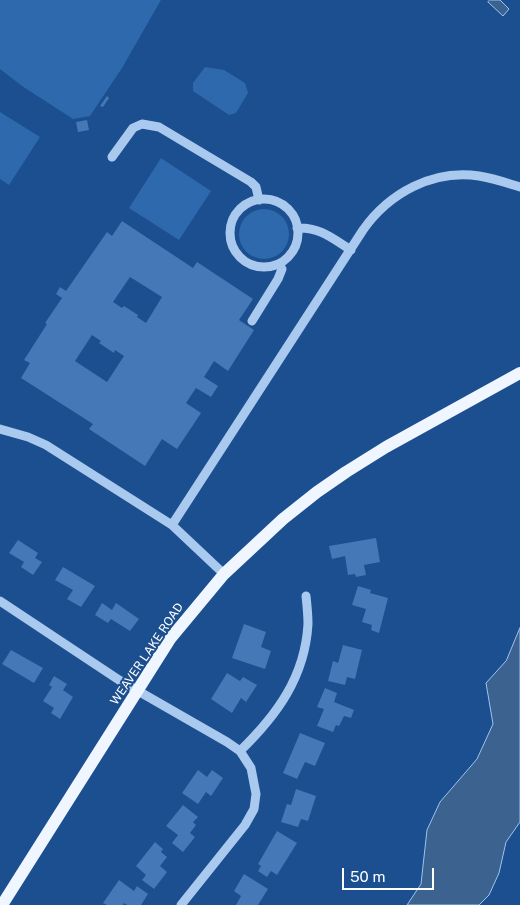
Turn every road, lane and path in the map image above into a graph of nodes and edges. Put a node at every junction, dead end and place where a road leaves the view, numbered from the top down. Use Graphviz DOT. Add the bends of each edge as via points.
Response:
graph roads {
  1 [pos="112,157"];
  2 [pos="520,187"];
  3 [pos="259,200"];
  4 [pos="297,228"];
  5 [pos="351,250"];
  6 [pos="279,264"];
  7 [pos="252,320"];
  8 [pos="520,373"];
  9 [pos="0,429"];
  10 [pos="172,525"];
  11 [pos="224,574"];
  12 [pos="306,596"];
  13 [pos="0,601"];
  14 [pos="137,690"];
  15 [pos="240,751"];
  16 [pos="2,905"];
  17 [pos="181,905"];
  1 -- 3 [label="street" via="133,128 142,124 159,127 251,182 256,187"];
  2 -- 5 [label="street" via="462,175 425,182 388,202 372,217"];
  3 -- 4 [label="street" via="282,205 294,218"];
  3 -- 6 [label="street" via="248,203 235,215 230,240 233,249 245,262 262,267"];
  4 -- 5 [label="street" via="318,230"];
  4 -- 6 [label="street" via="292,252"];
  5 -- 10 [label="street"];
  6 -- 7 [label="street" via="282,269 278,279"];
  8 -- 11 [label="main road, WEAVER LAKE ROAD" via="346,472 283,518"];
  9 -- 10 [label="street" via="46,445"];
  10 -- 11 [label="street"];
  11 -- 14 [label="main road, WEAVER LAKE ROAD" via="187,617"];
  12 -- 15 [label="street" via="308,623 303,653 293,682 279,708"];
  13 -- 14 [label="street"];
  14 -- 15 [label="street"];
  14 -- 16 [label="main road, WEAVER LAKE ROAD"];
  15 -- 17 [label="street" via="255,780 254,809 245,825"];
}
